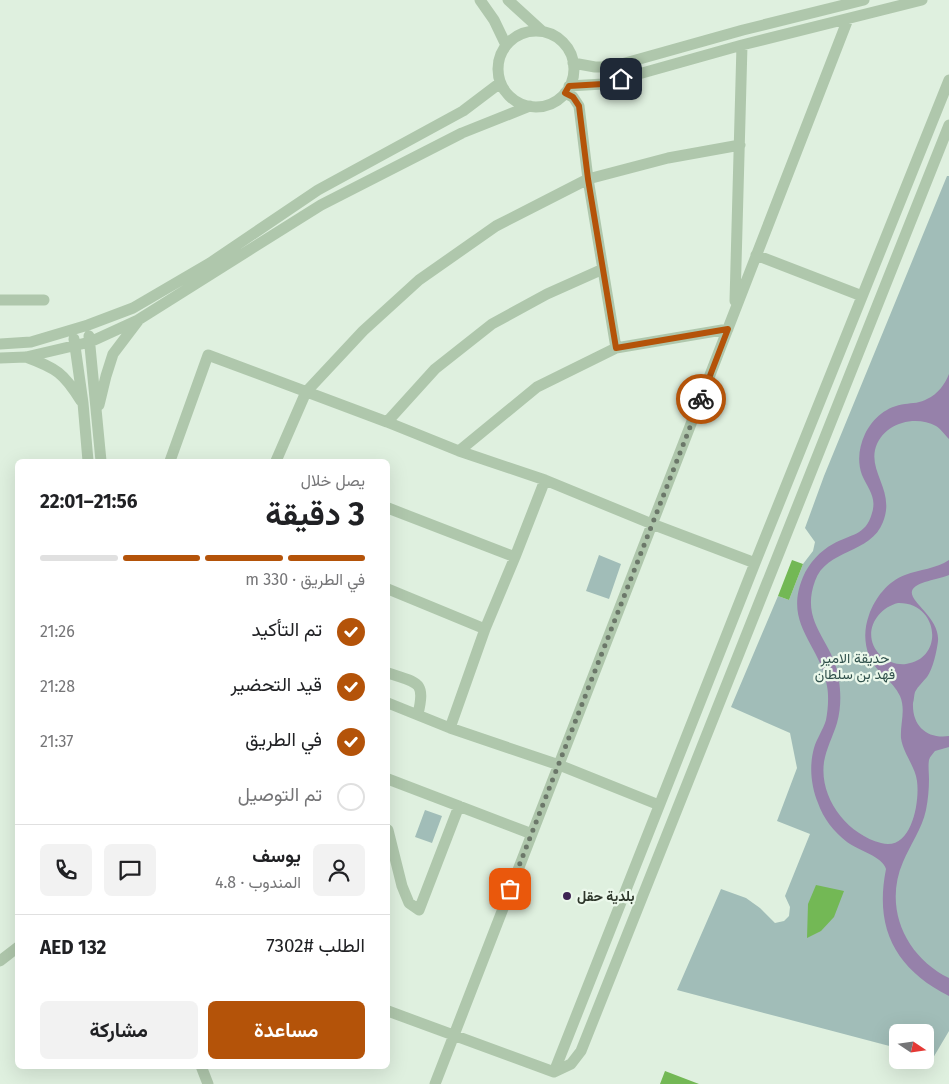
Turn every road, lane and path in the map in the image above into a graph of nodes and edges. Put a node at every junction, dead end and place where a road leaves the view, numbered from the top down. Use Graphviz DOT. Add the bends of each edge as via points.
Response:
graph roads {
  1 [pos="480,0"];
  2 [pos="508,0"];
  3 [pos="864,0"];
  4 [pos="922,0"];
  5 [pos="848,18"];
  6 [pos="542,31"];
  7 [pos="506,45"];
  8 [pos="742,45"];
  9 [pos="573,63"];
  10 [pos="949,80"];
  11 [pos="500,83"];
  12 [pos="567,89"];
  13 [pos="530,106"];
  14 [pos="949,125"];
  15 [pos="740,145"];
  16 [pos="588,179"];
  17 [pos="756,254"];
  18 [pos="603,269"];
  19 [pos="862,296"];
  20 [pos="0,300"];
  21 [pos="44,300"];
  22 [pos="735,309"];
  23 [pos="138,320"];
  24 [pos="88,325"];
  25 [pos="728,329"];
  26 [pos="73,330"];
  27 [pos="90,342"];
  28 [pos="0,344"];
  29 [pos="75,345"];
  30 [pos="616,348"];
  31 [pos="91,356"];
  32 [pos="26,357"];
  33 [pos="0,358"];
  34 [pos="77,358"];
  35 [pos="306,392"];
  36 [pos="83,403"];
  37 [pos="97,414"];
  38 [pos="387,422"];
  39 [pos="459,451"];
  40 [pos="88,459"];
  41 [pos="101,459"];
  42 [pos="171,459"];
  43 [pos="277,459"];
  44 [pos="545,480"];
  45 [pos="390,509"];
  46 [pos="652,524"];
  47 [pos="515,557"];
  48 [pos="754,563"];
  49 [pos="390,590"];
  50 [pos="485,629"];
  51 [pos="390,674"];
  52 [pos="390,704"];
  53 [pos="418,714"];
  54 [pos="450,728"];
  55 [pos="558,765"];
  56 [pos="390,780"];
  57 [pos="659,805"];
  58 [pos="459,806"];
  59 [pos="532,834"];
  60 [pos="390,838"];
  61 [pos="604,944"];
  62 [pos="15,949"];
  63 [pos="622,951"];
  64 [pos="0,961"];
  65 [pos="390,1012"];
  66 [pos="453,1036"];
  67 [pos="563,1050"];
  68 [pos="576,1056"];
  69 [pos="202,1069"];
  70 [pos="554,1072"];
  71 [pos="208,1084"];
  72 [pos="434,1084"];
  1 -- 7 [label="street"];
  2 -- 6 [label="street"];
  3 -- 9 [label="street" via="610,67"];
  4 -- 5 [label="street"];
  5 -- 8 [label="street"];
  5 -- 17 [label="street"];
  6 -- 7 [label="street" via="518,35"];
  6 -- 9 [label="street" via="562,42"];
  7 -- 11 [label="street" via="499,59"];
  8 -- 12 [label="street" via="603,84"];
  8 -- 15 [label="street"];
  9 -- 12 [label="street" via="574,71"];
  10 -- 19 [label="street"];
  11 -- 13 [label="street" via="515,101"];
  11 -- 24 [label="street" via="456,116 318,190 210,263 133,308"];
  12 -- 13 [label="street" via="553,103"];
  12 -- 16 [label="street" via="579,106"];
  13 -- 23 [label="street" via="462,133 321,205"];
  14 -- 63 [label="street"];
  15 -- 16 [label="street" via="668,158"];
  15 -- 22 [label="street"];
  16 -- 18 [label="street"];
  16 -- 35 [label="street" via="496,226 419,280 362,331"];
  17 -- 19 [label="street"];
  17 -- 22 [label="street"];
  18 -- 30 [label="street"];
  18 -- 38 [label="street" via="492,324 435,369"];
  19 -- 48 [label="street"];
  20 -- 21 [label="street"];
  22 -- 25 [label="street"];
  23 -- 27 [label="street"];
  23 -- 37 [label="street" via="113,354"];
  24 -- 26 [label="street"];
  24 -- 27 [label="street"];
  25 -- 30 [label="street"];
  25 -- 46 [label="street"];
  26 -- 28 [label="street" via="31,342"];
  26 -- 29 [label="street"];
  27 -- 29 [label="street"];
  27 -- 31 [label="street"];
  29 -- 32 [label="street"];
  29 -- 34 [label="street"];
  30 -- 39 [label="street" via="537,387"];
  31 -- 34 [label="street"];
  31 -- 37 [label="street"];
  32 -- 33 [label="street"];
  32 -- 36 [label="street" via="50,366 69,382"];
  34 -- 36 [label="street"];
  35 -- 38 [label="street"];
  35 -- 42 [label="street" via="208,355"];
  35 -- 43 [label="street"];
  36 -- 40 [label="street"];
  37 -- 41 [label="street"];
  38 -- 39 [label="street"];
  39 -- 44 [label="street"];
  44 -- 46 [label="street"];
  44 -- 47 [label="street"];
  45 -- 47 [label="street"];
  46 -- 48 [label="street"];
  46 -- 55 [label="street"];
  47 -- 50 [label="street"];
  48 -- 57 [label="street"];
  49 -- 50 [label="street"];
  50 -- 54 [label="street"];
  51 -- 53 [label="street" via="417,685 422,698"];
  52 -- 53 [label="street"];
  53 -- 54 [label="street"];
  54 -- 55 [label="street"];
  55 -- 57 [label="street"];
  55 -- 59 [label="street"];
  56 -- 58 [label="street"];
  57 -- 61 [label="street"];
  58 -- 59 [label="street"];
  58 -- 60 [label="street" via="419,910 409,903 402,886"];
  59 -- 66 [label="street"];
  61 -- 63 [label="street"];
  61 -- 67 [label="street"];
  62 -- 64 [label="street"];
  63 -- 68 [label="street" via="581,1051"];
  65 -- 66 [label="street"];
  66 -- 70 [label="street"];
  66 -- 72 [label="street"];
  67 -- 68 [label="street" via="568,1058"];
  67 -- 70 [label="street"];
  68 -- 70 [label="street" via="570,1064"];
  69 -- 71 [label="street"];
}
